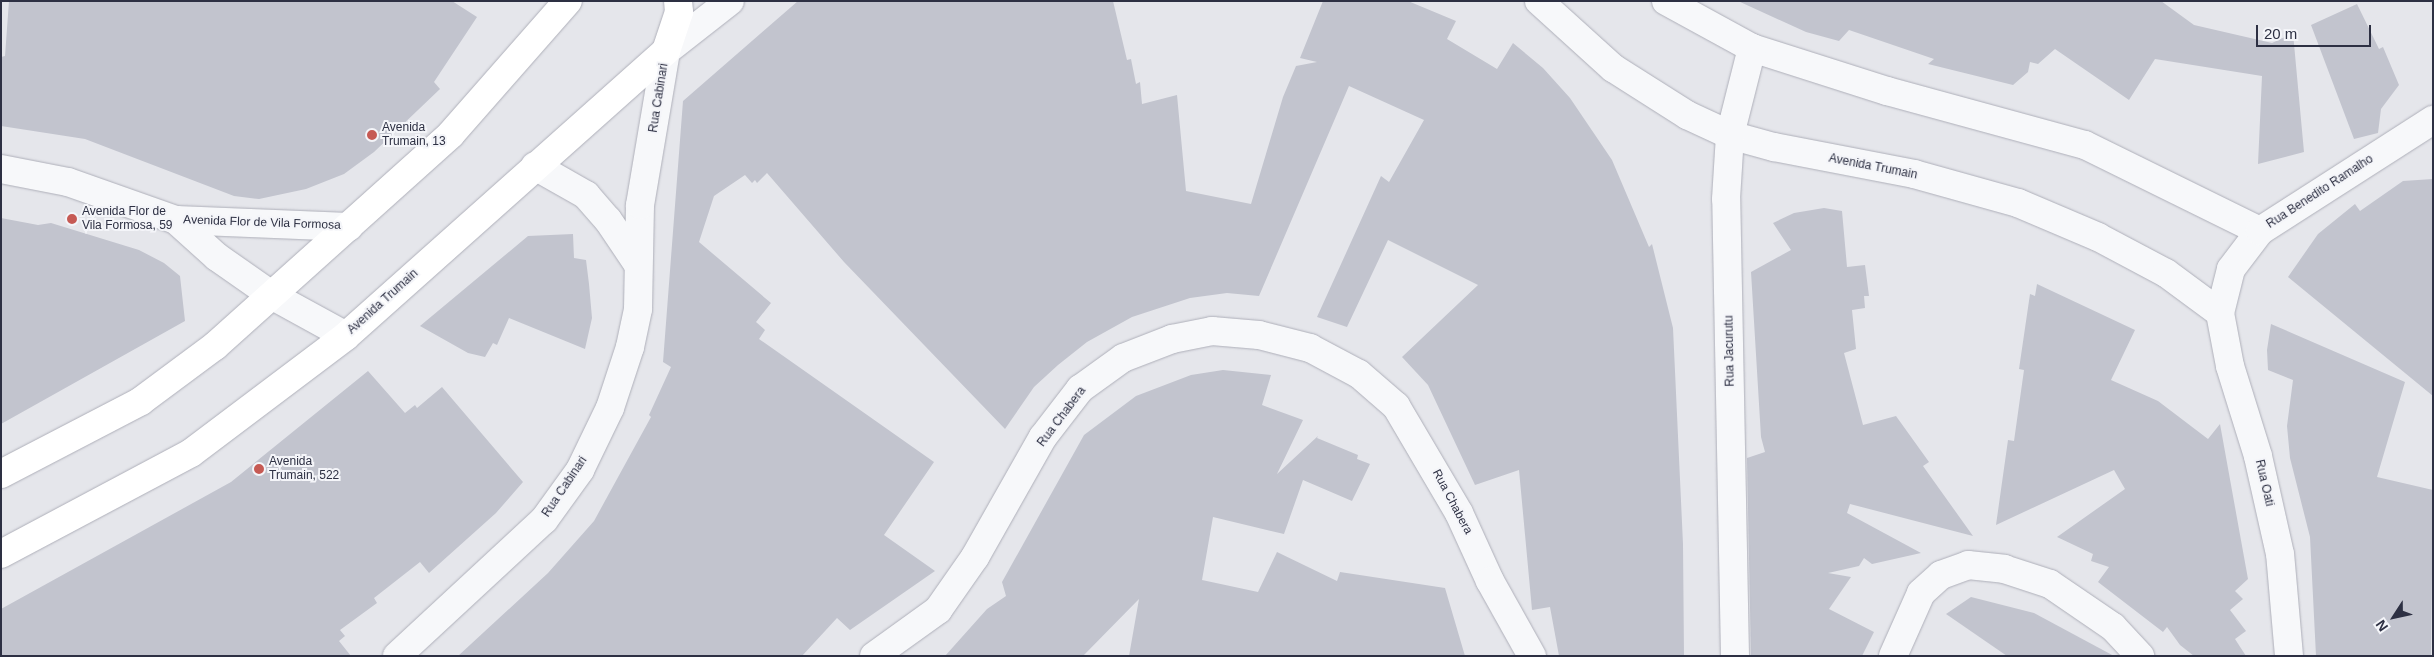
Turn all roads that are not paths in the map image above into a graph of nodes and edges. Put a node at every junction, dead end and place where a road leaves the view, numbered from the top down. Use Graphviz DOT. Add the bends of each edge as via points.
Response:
graph roads {
  1 [pos="678,1"];
  2 [pos="730,1"];
  3 [pos="1539,1"];
  4 [pos="1666,1"];
  5 [pos="566,3"];
  6 [pos="1752,48"];
  7 [pos="666,51"];
  8 [pos="2433,120"];
  9 [pos="1730,135"];
  10 [pos="535,166"];
  11 [pos="1,169"];
  12 [pos="176,220"];
  13 [pos="349,227"];
  14 [pos="2260,232"];
  15 [pos="637,263"];
  16 [pos="273,296"];
  17 [pos="2220,313"];
  18 [pos="346,336"];
  19 [pos="1,474"];
  20 [pos="1,554"];
  21 [pos="397,656"];
  22 [pos="874,656"];
  23 [pos="1532,656"];
  24 [pos="1735,656"];
  25 [pos="1893,656"];
  26 [pos="2140,656"];
  27 [pos="2290,656"];
  1 -- 7 [label="main road" via="679,12"];
  2 -- 7 [label="street, Avenida Trumain"];
  3 -- 9 [label="street, Avenida Trumain" via="1613,68 1687,115"];
  4 -- 6 [label="street"];
  5 -- 13 [label="main road" via="451,134"];
  6 -- 9 [label="street, Rua Jacurutu"];
  6 -- 14 [label="street" via="1887,91 2085,145"];
  7 -- 10 [label="main road, Avenida Trumain"];
  7 -- 15 [label="street, Rua Cabinari" via="640,205"];
  8 -- 14 [label="street, Rua Benedito Ramalho"];
  9 -- 17 [label="street, Avenida Trumain" via="1774,147 1914,174 2018,203 2098,237 2166,273"];
  9 -- 24 [label="street, Rua Jacurutu" via="1726,199"];
  10 -- 15 [label="street" via="586,195 608,220"];
  10 -- 18 [label="main road, Avenida Trumain"];
  11 -- 12 [label="street, Avenida Flor de Vila Formosa" via="68,182"];
  12 -- 13 [label="street, Avenida Flor de Vila Formosa"];
  12 -- 16 [label="street, Avenida Flor de Vila Formosa" via="217,257"];
  13 -- 16 [label="main road"];
  14 -- 17 [label="street, Rua Benedito Ramalho" via="2231,269"];
  15 -- 21 [label="street, Rua Cabinari" via="638,309 630,347 610,408 580,470 544,520"];
  16 -- 18 [label="street, Avenida Flor de Vila Formosa"];
  16 -- 19 [label="main road" via="215,346 141,401"];
  17 -- 27 [label="street, Rua Oati" via="2230,366 2258,456 2280,554"];
  18 -- 20 [label="main road, Avenida Trumain" via="191,454"];
  22 -- 23 [label="street, Rua Chabera" via="938,610 975,557 1043,437 1080,388 1123,358 1172,339 1212,331 1259,335 1310,348 1359,374 1396,406 1459,513 1490,581"];
  25 -- 26 [label="street" via="1921,593 1941,576 1968,565 2004,569 2050,584 2113,627"];
}
